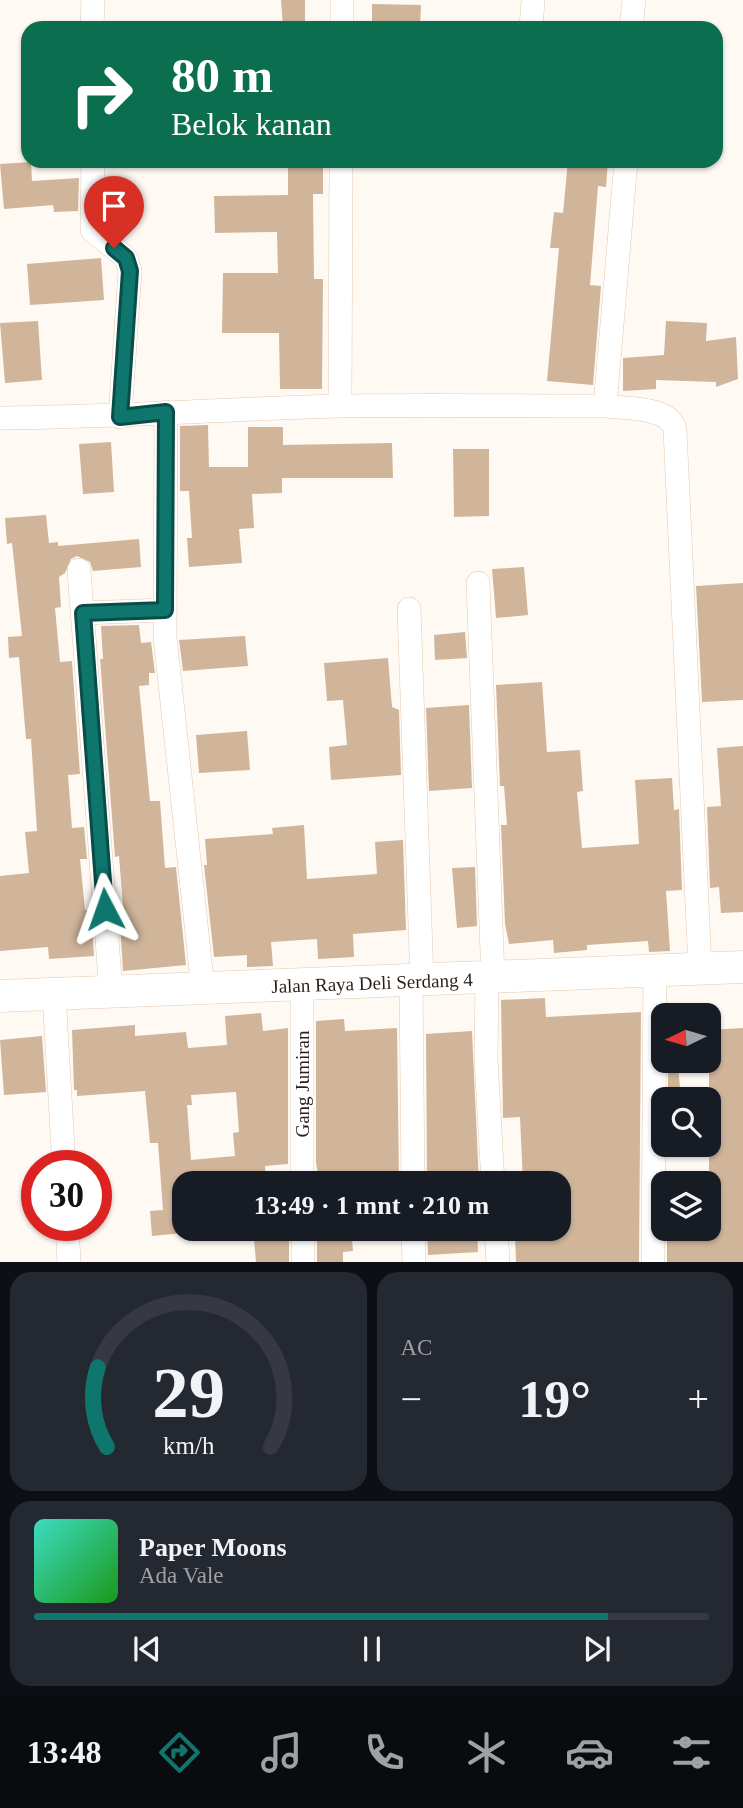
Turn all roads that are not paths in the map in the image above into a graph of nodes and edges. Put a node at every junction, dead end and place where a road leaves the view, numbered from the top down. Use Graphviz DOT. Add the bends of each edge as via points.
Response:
graph roads {
  1 [pos="93,0"];
  2 [pos="342,0"];
  3 [pos="533,0"];
  4 [pos="634,0"];
  5 [pos="93,21"];
  6 [pos="342,21"];
  7 [pos="532,21"];
  8 [pos="632,21"];
  9 [pos="93,168"];
  10 [pos="341,168"];
  11 [pos="624,168"];
  12 [pos="340,406"];
  13 [pos="604,406"];
  14 [pos="166,412"];
  15 [pos="120,417"];
  16 [pos="0,418"];
  17 [pos="79,570"];
  18 [pos="478,583"];
  19 [pos="409,609"];
  20 [pos="165,610"];
  21 [pos="83,613"];
  22 [pos="743,967"];
  23 [pos="700,968"];
  24 [pos="655,971"];
  25 [pos="490,978"];
  26 [pos="416,981"];
  27 [pos="302,986"];
  28 [pos="204,989"];
  29 [pos="111,992"];
  30 [pos="54,994"];
  31 [pos="0,996"];
  32 [pos="63,1150"];
  33 [pos="302,1171"];
  34 [pos="413,1171"];
  35 [pos="492,1171"];
  36 [pos="68,1241"];
  37 [pos="303,1241"];
  38 [pos="413,1241"];
  39 [pos="497,1241"];
  40 [pos="69,1262"];
  41 [pos="303,1262"];
  42 [pos="414,1262"];
  43 [pos="498,1262"];
  44 [pos="653,1262"];
  1 -- 5 [label="street"];
  2 -- 6 [label="street"];
  3 -- 7 [label="street"];
  4 -- 8 [label="street"];
  9 -- 15 [label="street" via="92,230 126,258 130,271"];
  10 -- 12 [label="street"];
  11 -- 13 [label="street"];
  12 -- 13 [label="street"];
  12 -- 14 [label="street"];
  13 -- 23 [label="street" via="664,415 674,423"];
  14 -- 15 [label="street"];
  14 -- 20 [label="street"];
  15 -- 16 [label="street"];
  17 -- 21 [label="street"];
  18 -- 25 [label="street"];
  19 -- 26 [label="street"];
  20 -- 21 [label="street"];
  20 -- 28 [label="street" via="164,637"];
  21 -- 29 [label="street"];
  22 -- 23 [label="street, Jalan Raya Deli Serdang 4"];
  23 -- 24 [label="street, Jalan Raya Deli Serdang 4"];
  24 -- 25 [label="street, Jalan Raya Deli Serdang 4"];
  24 -- 44 [label="street"];
  25 -- 26 [label="street, Jalan Raya Deli Serdang 4"];
  25 -- 35 [label="street" via="486,1060"];
  26 -- 27 [label="street, Jalan Raya Deli Serdang 4"];
  26 -- 34 [label="street"];
  27 -- 28 [label="street, Jalan Raya Deli Serdang 4"];
  27 -- 33 [label="street, Gang Jumiran"];
  28 -- 29 [label="street, Jalan Raya Deli Serdang 4"];
  29 -- 30 [label="street, Jalan Raya Deli Serdang 4"];
  30 -- 31 [label="street, Jalan Raya Deli Serdang 4"];
  30 -- 32 [label="street"];
  36 -- 40 [label="street"];
  37 -- 41 [label="street"];
  38 -- 42 [label="street"];
  39 -- 43 [label="street"];
}
